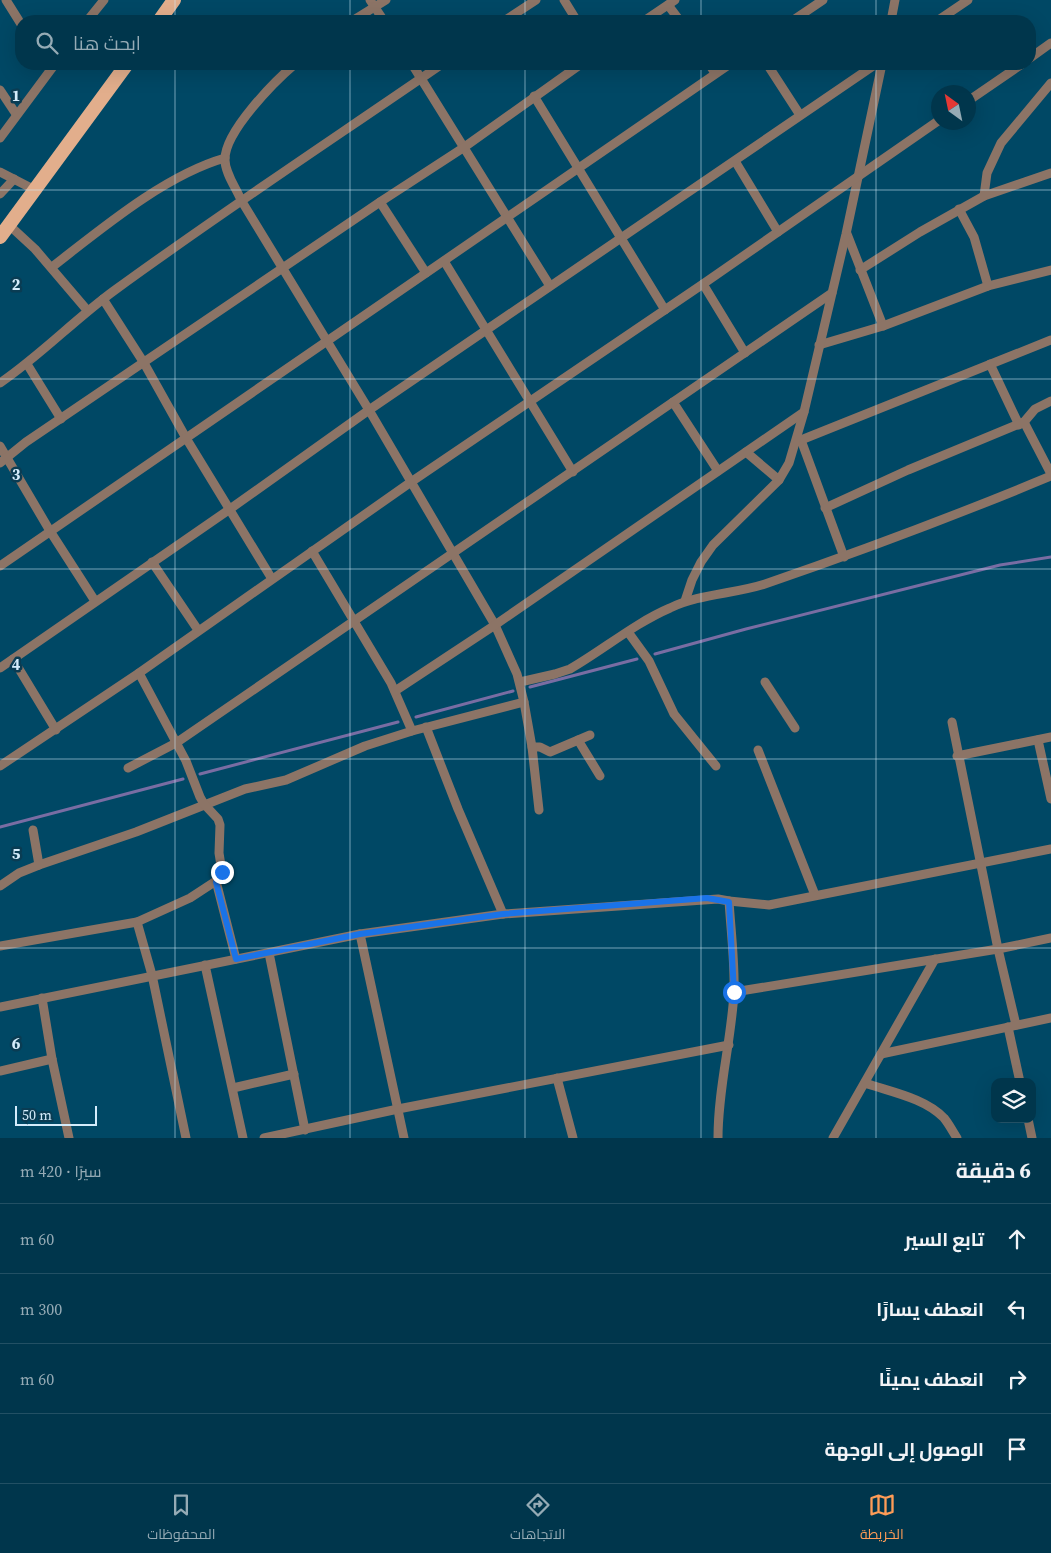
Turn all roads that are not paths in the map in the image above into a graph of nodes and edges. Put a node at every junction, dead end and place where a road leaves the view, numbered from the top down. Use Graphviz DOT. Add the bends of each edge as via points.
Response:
graph roads {
  1 [pos="6,0"];
  2 [pos="104,0"];
  3 [pos="174,0"];
  4 [pos="386,0"];
  5 [pos="536,0"];
  6 [pos="564,0"];
  7 [pos="823,0"];
  8 [pos="895,0"];
  9 [pos="968,0"];
  10 [pos="672,2"];
  11 [pos="373,3"];
  12 [pos="809,4"];
  13 [pos="15,15"];
  14 [pos="92,15"];
  15 [pos="163,15"];
  16 [pos="359,15"];
  17 [pos="380,15"];
  18 [pos="513,15"];
  19 [pos="573,15"];
  20 [pos="653,15"];
  21 [pos="677,15"];
  22 [pos="798,15"];
  23 [pos="892,15"];
  24 [pos="946,15"];
  25 [pos="1051,43"];
  26 [pos="1036,54"];
  27 [pos="48,70"];
  28 [pos="123,70"];
  29 [pos="288,70"];
  30 [pos="416,70"];
  31 [pos="433,70"];
  32 [pos="572,70"];
  33 [pos="713,70"];
  34 [pos="720,70"];
  35 [pos="771,70"];
  36 [pos="867,70"];
  37 [pos="881,70"];
  38 [pos="1013,70"];
  39 [pos="715,73"];
  40 [pos="421,78"];
  41 [pos="1051,83"];
  42 [pos="0,90"];
  43 [pos="534,96"];
  44 [pos="976,96"];
  45 [pos="16,114"];
  46 [pos="800,115"];
  47 [pos="931,126"];
  48 [pos="0,138"];
  49 [pos="463,148"];
  50 [pos="225,158"];
  51 [pos="735,161"];
  52 [pos="578,169"];
  53 [pos="0,172"];
  54 [pos="1051,173"];
  55 [pos="858,177"];
  56 [pos="14,179"];
  57 [pos="35,190"];
  58 [pos="0,194"];
  59 [pos="984,196"];
  60 [pos="241,200"];
  61 [pos="380,202"];
  62 [pos="960,209"];
  63 [pos="506,217"];
  64 [pos="9,225"];
  65 [pos="778,232"];
  66 [pos="846,234"];
  67 [pos="0,237"];
  68 [pos="621,238"];
  69 [pos="444,261"];
  70 [pos="52,267"];
  71 [pos="283,268"];
  72 [pos="860,270"];
  73 [pos="1051,270"];
  74 [pos="426,273"];
  75 [pos="703,284"];
  76 [pos="550,286"];
  77 [pos="988,286"];
  78 [pos="832,293"];
  79 [pos="103,299"];
  80 [pos="87,310"];
  81 [pos="665,310"];
  82 [pos="883,326"];
  83 [pos="486,331"];
  84 [pos="1051,340"];
  85 [pos="328,341"];
  86 [pos="818,345"];
  87 [pos="744,353"];
  88 [pos="144,363"];
  89 [pos="27,364"];
  90 [pos="990,364"];
  91 [pos="0,383"];
  92 [pos="529,401"];
  93 [pos="673,402"];
  94 [pos="1051,402"];
  95 [pos="369,410"];
  96 [pos="804,412"];
  97 [pos="61,418"];
  98 [pos="1022,423"];
  99 [pos="186,438"];
  100 [pos="798,441"];
  101 [pos="0,446"];
  102 [pos="746,452"];
  103 [pos="3,460"];
  104 [pos="718,471"];
  105 [pos="573,472"];
  106 [pos="1051,475"];
  107 [pos="779,480"];
  108 [pos="411,482"];
  109 [pos="825,508"];
  110 [pos="230,509"];
  111 [pos="50,531"];
  112 [pos="312,551"];
  113 [pos="454,553"];
  114 [pos="844,557"];
  115 [pos="152,562"];
  116 [pos="0,566"];
  117 [pos="272,579"];
  118 [pos="95,601"];
  119 [pos="685,601"];
  120 [pos="354,620"];
  121 [pos="495,626"];
  122 [pos="198,630"];
  123 [pos="628,632"];
  124 [pos="13,659"];
  125 [pos="0,668"];
  126 [pos="139,673"];
  127 [pos="520,682"];
  128 [pos="765,682"];
  129 [pos="395,691"];
  130 [pos="524,702"];
  131 [pos="952,722"];
  132 [pos="426,727"];
  133 [pos="794,728"];
  134 [pos="56,730"];
  135 [pos="412,731"];
  136 [pos="590,734"];
  137 [pos="1051,737"];
  138 [pos="578,740"];
  139 [pos="1038,740"];
  140 [pos="176,743"];
  141 [pos="532,747"];
  142 [pos="758,750"];
  143 [pos="958,756"];
  144 [pos="0,766"];
  145 [pos="716,766"];
  146 [pos="128,768"];
  147 [pos="600,776"];
  148 [pos="1050,787"];
  149 [pos="1051,799"];
  150 [pos="204,804"];
  151 [pos="539,810"];
  152 [pos="32,830"];
  153 [pos="1051,849"];
  154 [pos="980,864"];
  155 [pos="39,865"];
  156 [pos="216,882"];
  157 [pos="0,886"];
  158 [pos="815,895"];
  159 [pos="729,902"];
  160 [pos="503,914"];
  161 [pos="137,922"];
  162 [pos="360,934"];
  163 [pos="1051,938"];
  164 [pos="0,946"];
  165 [pos="998,949"];
  166 [pos="270,953"];
  167 [pos="236,959"];
  168 [pos="935,959"];
  169 [pos="205,965"];
  170 [pos="152,975"];
  171 [pos="734,992"];
  172 [pos="42,998"];
  173 [pos="0,1007"];
  174 [pos="1051,1018"];
  175 [pos="1012,1026"];
  176 [pos="729,1045"];
  177 [pos="881,1054"];
  178 [pos="52,1058"];
  179 [pos="0,1071"];
  180 [pos="294,1074"];
  181 [pos="557,1078"];
  182 [pos="1019,1078"];
  183 [pos="865,1083"];
  184 [pos="233,1088"];
  185 [pos="398,1109"];
  186 [pos="1029,1123"];
  187 [pos="305,1130"];
  188 [pos="69,1138"];
  189 [pos="186,1138"];
  190 [pos="243,1138"];
  191 [pos="264,1138"];
  192 [pos="404,1138"];
  193 [pos="573,1138"];
  194 [pos="718,1138"];
  195 [pos="833,1138"];
  196 [pos="957,1138"];
  197 [pos="1032,1138"];
  1 -- 13 [label="street"];
  2 -- 14 [label="street"];
  3 -- 15 [label="highway"];
  4 -- 11 [label="street"];
  5 -- 18 [label="street"];
  6 -- 19 [label="street"];
  7 -- 12 [label="street"];
  8 -- 23 [label="street"];
  9 -- 24 [label="street"];
  10 -- 20 [label="street"];
  10 -- 21 [label="street"];
  11 -- 16 [label="street"];
  11 -- 17 [label="street"];
  12 -- 22 [label="street"];
  25 -- 26 [label="street"];
  27 -- 45 [label="street"];
  28 -- 57 [label="highway"];
  29 -- 50 [label="street" via="275,81 234,134"];
  30 -- 40 [label="street"];
  31 -- 40 [label="street"];
  32 -- 43 [label="street"];
  33 -- 39 [label="street"];
  34 -- 39 [label="street"];
  35 -- 46 [label="street"];
  36 -- 46 [label="street"];
  37 -- 55 [label="street"];
  38 -- 44 [label="street"];
  39 -- 52 [label="street"];
  40 -- 49 [label="street"];
  40 -- 60 [label="street"];
  41 -- 59 [label="street" via="1001,143 987,173"];
  42 -- 45 [label="street"];
  43 -- 49 [label="street"];
  43 -- 52 [label="street"];
  45 -- 48 [label="street"];
  46 -- 51 [label="street"];
  47 -- 55 [label="street"];
  49 -- 61 [label="street"];
  49 -- 63 [label="street"];
  50 -- 60 [label="street" via="226,168"];
  50 -- 70 [label="street" via="207,163 148,197"];
  51 -- 65 [label="street"];
  51 -- 68 [label="street"];
  52 -- 63 [label="street"];
  52 -- 68 [label="street"];
  53 -- 56 [label="street"];
  54 -- 59 [label="street"];
  55 -- 65 [label="street"];
  55 -- 66 [label="street"];
  56 -- 57 [label="street"];
  56 -- 58 [label="street"];
  57 -- 64 [label="highway"];
  59 -- 62 [label="street"];
  60 -- 71 [label="street"];
  60 -- 79 [label="street"];
  61 -- 71 [label="street"];
  61 -- 74 [label="street"];
  62 -- 72 [label="street"];
  62 -- 77 [label="street" via="974,236"];
  63 -- 69 [label="street"];
  63 -- 76 [label="street"];
  64 -- 67 [label="highway"];
  64 -- 70 [label="street"];
  65 -- 75 [label="street"];
  66 -- 72 [label="street"];
  66 -- 78 [label="street"];
  68 -- 76 [label="street"];
  68 -- 81 [label="street"];
  69 -- 74 [label="street"];
  69 -- 83 [label="street"];
  70 -- 80 [label="street"];
  71 -- 85 [label="street"];
  71 -- 88 [label="street"];
  72 -- 82 [label="street"];
  73 -- 77 [label="street"];
  74 -- 85 [label="street"];
  75 -- 81 [label="street"];
  75 -- 87 [label="street"];
  76 -- 83 [label="street"];
  77 -- 82 [label="street"];
  78 -- 86 [label="street"];
  78 -- 87 [label="street"];
  79 -- 80 [label="street"];
  79 -- 88 [label="street"];
  80 -- 89 [label="street"];
  81 -- 92 [label="street"];
  82 -- 86 [label="street"];
  83 -- 92 [label="street"];
  83 -- 95 [label="street"];
  84 -- 90 [label="street"];
  85 -- 95 [label="street"];
  85 -- 99 [label="street"];
  86 -- 96 [label="street"];
  87 -- 93 [label="street"];
  88 -- 97 [label="street"];
  88 -- 99 [label="street"];
  89 -- 91 [label="street"];
  89 -- 97 [label="street"];
  90 -- 98 [label="street"];
  90 -- 100 [label="street"];
  92 -- 105 [label="street"];
  92 -- 108 [label="street"];
  93 -- 104 [label="street"];
  93 -- 105 [label="street"];
  94 -- 98 [label="street" via="1036,409"];
  95 -- 108 [label="street"];
  95 -- 110 [label="street"];
  96 -- 100 [label="street"];
  96 -- 102 [label="street"];
  97 -- 103 [label="street"];
  98 -- 106 [label="street"];
  98 -- 109 [label="street"];
  99 -- 110 [label="street"];
  99 -- 111 [label="street"];
  100 -- 107 [label="street"];
  100 -- 109 [label="street"];
  101 -- 103 [label="street"];
  102 -- 104 [label="street"];
  102 -- 107 [label="street"];
  103 -- 111 [label="street"];
  104 -- 121 [label="street"];
  105 -- 113 [label="street"];
  106 -- 114 [label="street"];
  107 -- 119 [label="street" via="713,545 692,580"];
  108 -- 112 [label="street"];
  108 -- 113 [label="street"];
  109 -- 114 [label="street"];
  110 -- 115 [label="street"];
  110 -- 117 [label="street"];
  111 -- 116 [label="street"];
  111 -- 118 [label="street"];
  112 -- 117 [label="street"];
  112 -- 120 [label="street"];
  113 -- 120 [label="street"];
  113 -- 121 [label="street"];
  114 -- 119 [label="street" via="758,586"];
  115 -- 118 [label="street"];
  115 -- 122 [label="street"];
  117 -- 122 [label="street"];
  118 -- 124 [label="street"];
  119 -- 123 [label="street"];
  120 -- 129 [label="street"];
  120 -- 140 [label="street"];
  121 -- 127 [label="street"];
  121 -- 129 [label="street"];
  122 -- 126 [label="street"];
  123 -- 127 [label="street" via="570,668"];
  123 -- 145 [label="street" via="649,660 674,714"];
  124 -- 125 [label="street"];
  124 -- 134 [label="street"];
  126 -- 134 [label="street"];
  126 -- 140 [label="street"];
  127 -- 130 [label="street"];
  128 -- 133 [label="street"];
  129 -- 135 [label="street"];
  130 -- 132 [label="street"];
  130 -- 141 [label="street"];
  131 -- 143 [label="street"];
  132 -- 135 [label="street"];
  132 -- 160 [label="street"];
  134 -- 144 [label="street"];
  135 -- 150 [label="street" via="365,746 286,780 245,789"];
  136 -- 138 [label="street"];
  137 -- 139 [label="street"];
  138 -- 141 [label="street" via="550,752"];
  138 -- 147 [label="street"];
  139 -- 143 [label="street"];
  139 -- 148 [label="street"];
  140 -- 146 [label="street"];
  140 -- 150 [label="street"];
  141 -- 151 [label="street"];
  142 -- 158 [label="street"];
  143 -- 154 [label="street"];
  148 -- 149 [label="street"];
  150 -- 155 [label="street" via="136,832"];
  150 -- 156 [label="street" via="218,818 220,825 222,872"];
  152 -- 155 [label="street"];
  153 -- 154 [label="street"];
  154 -- 158 [label="street"];
  154 -- 165 [label="street"];
  155 -- 157 [label="street"];
  156 -- 161 [label="street" via="190,898"];
  156 -- 167 [label="street"];
  158 -- 159 [label="street" via="769,905"];
  159 -- 160 [label="street" via="707,898"];
  159 -- 171 [label="street"];
  160 -- 162 [label="street"];
  161 -- 164 [label="street"];
  161 -- 170 [label="street"];
  162 -- 166 [label="street"];
  162 -- 185 [label="street"];
  163 -- 165 [label="street"];
  165 -- 168 [label="street"];
  165 -- 175 [label="street"];
  166 -- 167 [label="street"];
  166 -- 180 [label="street"];
  167 -- 169 [label="street"];
  168 -- 171 [label="street"];
  168 -- 177 [label="street"];
  169 -- 170 [label="street"];
  169 -- 184 [label="street"];
  170 -- 172 [label="street"];
  170 -- 189 [label="street"];
  171 -- 176 [label="street"];
  172 -- 173 [label="street"];
  172 -- 178 [label="street"];
  174 -- 175 [label="street"];
  175 -- 177 [label="street"];
  175 -- 182 [label="street"];
  176 -- 181 [label="street"];
  176 -- 194 [label="street"];
  177 -- 183 [label="street"];
  178 -- 179 [label="street"];
  178 -- 188 [label="street"];
  180 -- 184 [label="street"];
  180 -- 187 [label="street"];
  181 -- 185 [label="street"];
  181 -- 193 [label="street"];
  183 -- 195 [label="street"];
  183 -- 196 [label="street" via="932,1108 945,1119"];
  184 -- 190 [label="street"];
  185 -- 187 [label="street"];
  185 -- 192 [label="street"];
  186 -- 197 [label="street"];
  187 -- 191 [label="street"];
}
